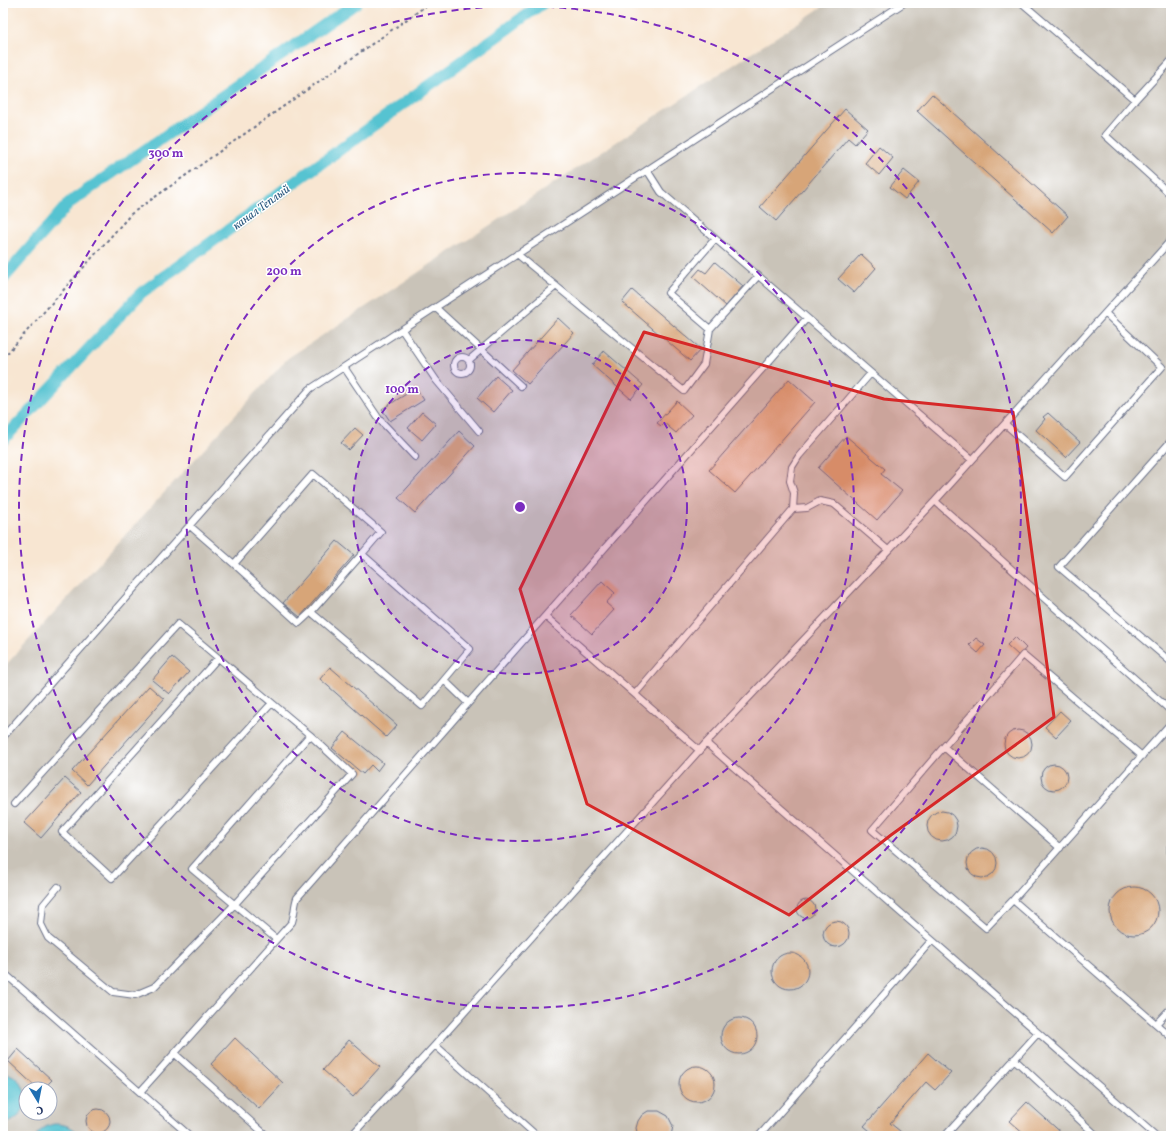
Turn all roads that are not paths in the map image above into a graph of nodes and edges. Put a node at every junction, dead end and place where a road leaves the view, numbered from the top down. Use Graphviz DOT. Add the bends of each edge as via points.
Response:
graph roads {
  1 [pos="904,3"];
  2 [pos="1022,3"];
  3 [pos="1171,61"];
  4 [pos="1135,100"];
  5 [pos="647,170"];
  6 [pos="1171,195"];
  7 [pos="715,239"];
  8 [pos="1171,240"];
  9 [pos="517,254"];
  10 [pos="758,276"];
  11 [pos="556,286"];
  12 [pos="436,308"];
  13 [pos="1105,313"];
  14 [pos="807,318"];
  15 [pos="710,329"];
  16 [pos="402,330"];
  17 [pos="481,349"];
  18 [pos="468,360"];
  19 [pos="344,367"];
  20 [pos="871,373"];
  21 [pos="521,386"];
  22 [pos="1005,424"];
  23 [pos="479,431"];
  24 [pos="1171,442"];
  25 [pos="415,457"];
  26 [pos="972,460"];
  27 [pos="935,501"];
  28 [pos="793,509"];
  29 [pos="190,526"];
  30 [pos="888,550"];
  31 [pos="362,554"];
  32 [pos="234,564"];
  33 [pos="311,612"];
  34 [pos="545,616"];
  35 [pos="218,658"];
  36 [pos="1171,662"];
  37 [pos="444,680"];
  38 [pos="635,694"];
  39 [pos="272,703"];
  40 [pos="468,703"];
  41 [pos="1171,711"];
  42 [pos="1171,723"];
  43 [pos="310,735"];
  44 [pos="3,737"];
  45 [pos="706,743"];
  46 [pos="944,747"];
  47 [pos="700,751"];
  48 [pos="1142,756"];
  49 [pos="14,804"];
  50 [pos="1060,848"];
  51 [pos="58,887"];
  52 [pos="1013,900"];
  53 [pos="234,905"];
  54 [pos="276,939"];
  55 [pos="932,940"];
  56 [pos="3,972"];
  57 [pos="1171,1008"];
  58 [pos="1156,1024"];
  59 [pos="1038,1033"];
  60 [pos="1171,1037"];
  61 [pos="435,1044"];
  62 [pos="174,1053"];
  63 [pos="1014,1059"];
  64 [pos="140,1092"];
  65 [pos="190,1136"];
  66 [pos="267,1136"];
  67 [pos="351,1136"];
  68 [pos="537,1136"];
  69 [pos="759,1136"];
  70 [pos="945,1136"];
  71 [pos="1097,1136"];
  72 [pos="1156,1136"];
  1 -- 5 [label="lane"];
  2 -- 4 [label="lane"];
  3 -- 4 [label="lane"];
  4 -- 6 [label="lane" via="1105,134"];
  5 -- 7 [label="lane" via="661,192"];
  5 -- 9 [label="lane"];
  7 -- 10 [label="lane"];
  7 -- 15 [label="lane" via="668,293"];
  8 -- 13 [label="lane"];
  9 -- 11 [label="lane"];
  9 -- 12 [label="lane"];
  10 -- 14 [label="lane"];
  10 -- 15 [label="lane"];
  11 -- 15 [label="lane" via="684,391 704,364"];
  11 -- 17 [label="lane"];
  12 -- 16 [label="lane"];
  12 -- 17 [label="lane"];
  13 -- 22 [label="lane"];
  13 -- 22 [label="lane" via="1162,368 1066,477"];
  14 -- 20 [label="lane"];
  14 -- 34 [label="lane"];
  16 -- 19 [label="lane"];
  16 -- 23 [label="lane" via="436,380"];
  17 -- 18 [label="lane"];
  17 -- 21 [label="lane"];
  19 -- 25 [label="lane" via="379,419"];
  19 -- 29 [label="lane" via="310,389"];
  20 -- 26 [label="lane"];
  20 -- 28 [label="lane" via="792,467 790,481 794,493"];
  22 -- 26 [label="lane"];
  24 -- 36 [label="lane" via="1059,568"];
  26 -- 27 [label="lane"];
  27 -- 30 [label="lane"];
  27 -- 41 [label="lane"];
  28 -- 30 [label="lane" via="807,508 820,501 834,504"];
  28 -- 38 [label="lane"];
  29 -- 32 [label="lane"];
  29 -- 44 [label="lane"];
  30 -- 45 [label="lane"];
  31 -- 32 [label="lane" via="381,532 313,474"];
  31 -- 33 [label="lane"];
  31 -- 37 [label="lane" via="470,649"];
  32 -- 33 [label="lane" via="300,623"];
  33 -- 37 [label="lane" via="422,706"];
  34 -- 38 [label="lane"];
  34 -- 40 [label="lane"];
  35 -- 39 [label="lane"];
  35 -- 39 [label="lane" via="62,832 112,878"];
  35 -- 49 [label="lane" via="178,624"];
  37 -- 40 [label="lane"];
  38 -- 47 [label="lane"];
  39 -- 43 [label="lane"];
  40 -- 54 [label="lane" via="297,898 292,922"];
  42 -- 48 [label="lane"];
  43 -- 53 [label="lane" via="352,774"];
  43 -- 53 [label="lane" via="192,869"];
  45 -- 47 [label="lane"];
  45 -- 55 [label="lane"];
  46 -- 48 [label="lane" via="1023,655"];
  46 -- 50 [label="lane"];
  46 -- 52 [label="lane" via="872,830 986,928"];
  47 -- 61 [label="lane"];
  48 -- 50 [label="lane"];
  50 -- 52 [label="lane"];
  51 -- 53 [label="lane" via="43,905 41,924 48,938 112,992 135,995 154,987"];
  52 -- 58 [label="lane"];
  53 -- 54 [label="lane"];
  54 -- 62 [label="lane"];
  55 -- 59 [label="lane"];
  55 -- 69 [label="lane"];
  56 -- 64 [label="lane"];
  57 -- 58 [label="lane"];
  58 -- 60 [label="lane"];
  59 -- 63 [label="lane"];
  59 -- 72 [label="lane"];
  61 -- 67 [label="lane"];
  61 -- 68 [label="lane"];
  62 -- 64 [label="lane"];
  62 -- 66 [label="lane"];
  63 -- 70 [label="lane"];
  63 -- 71 [label="lane"];
  64 -- 65 [label="lane"];
}
